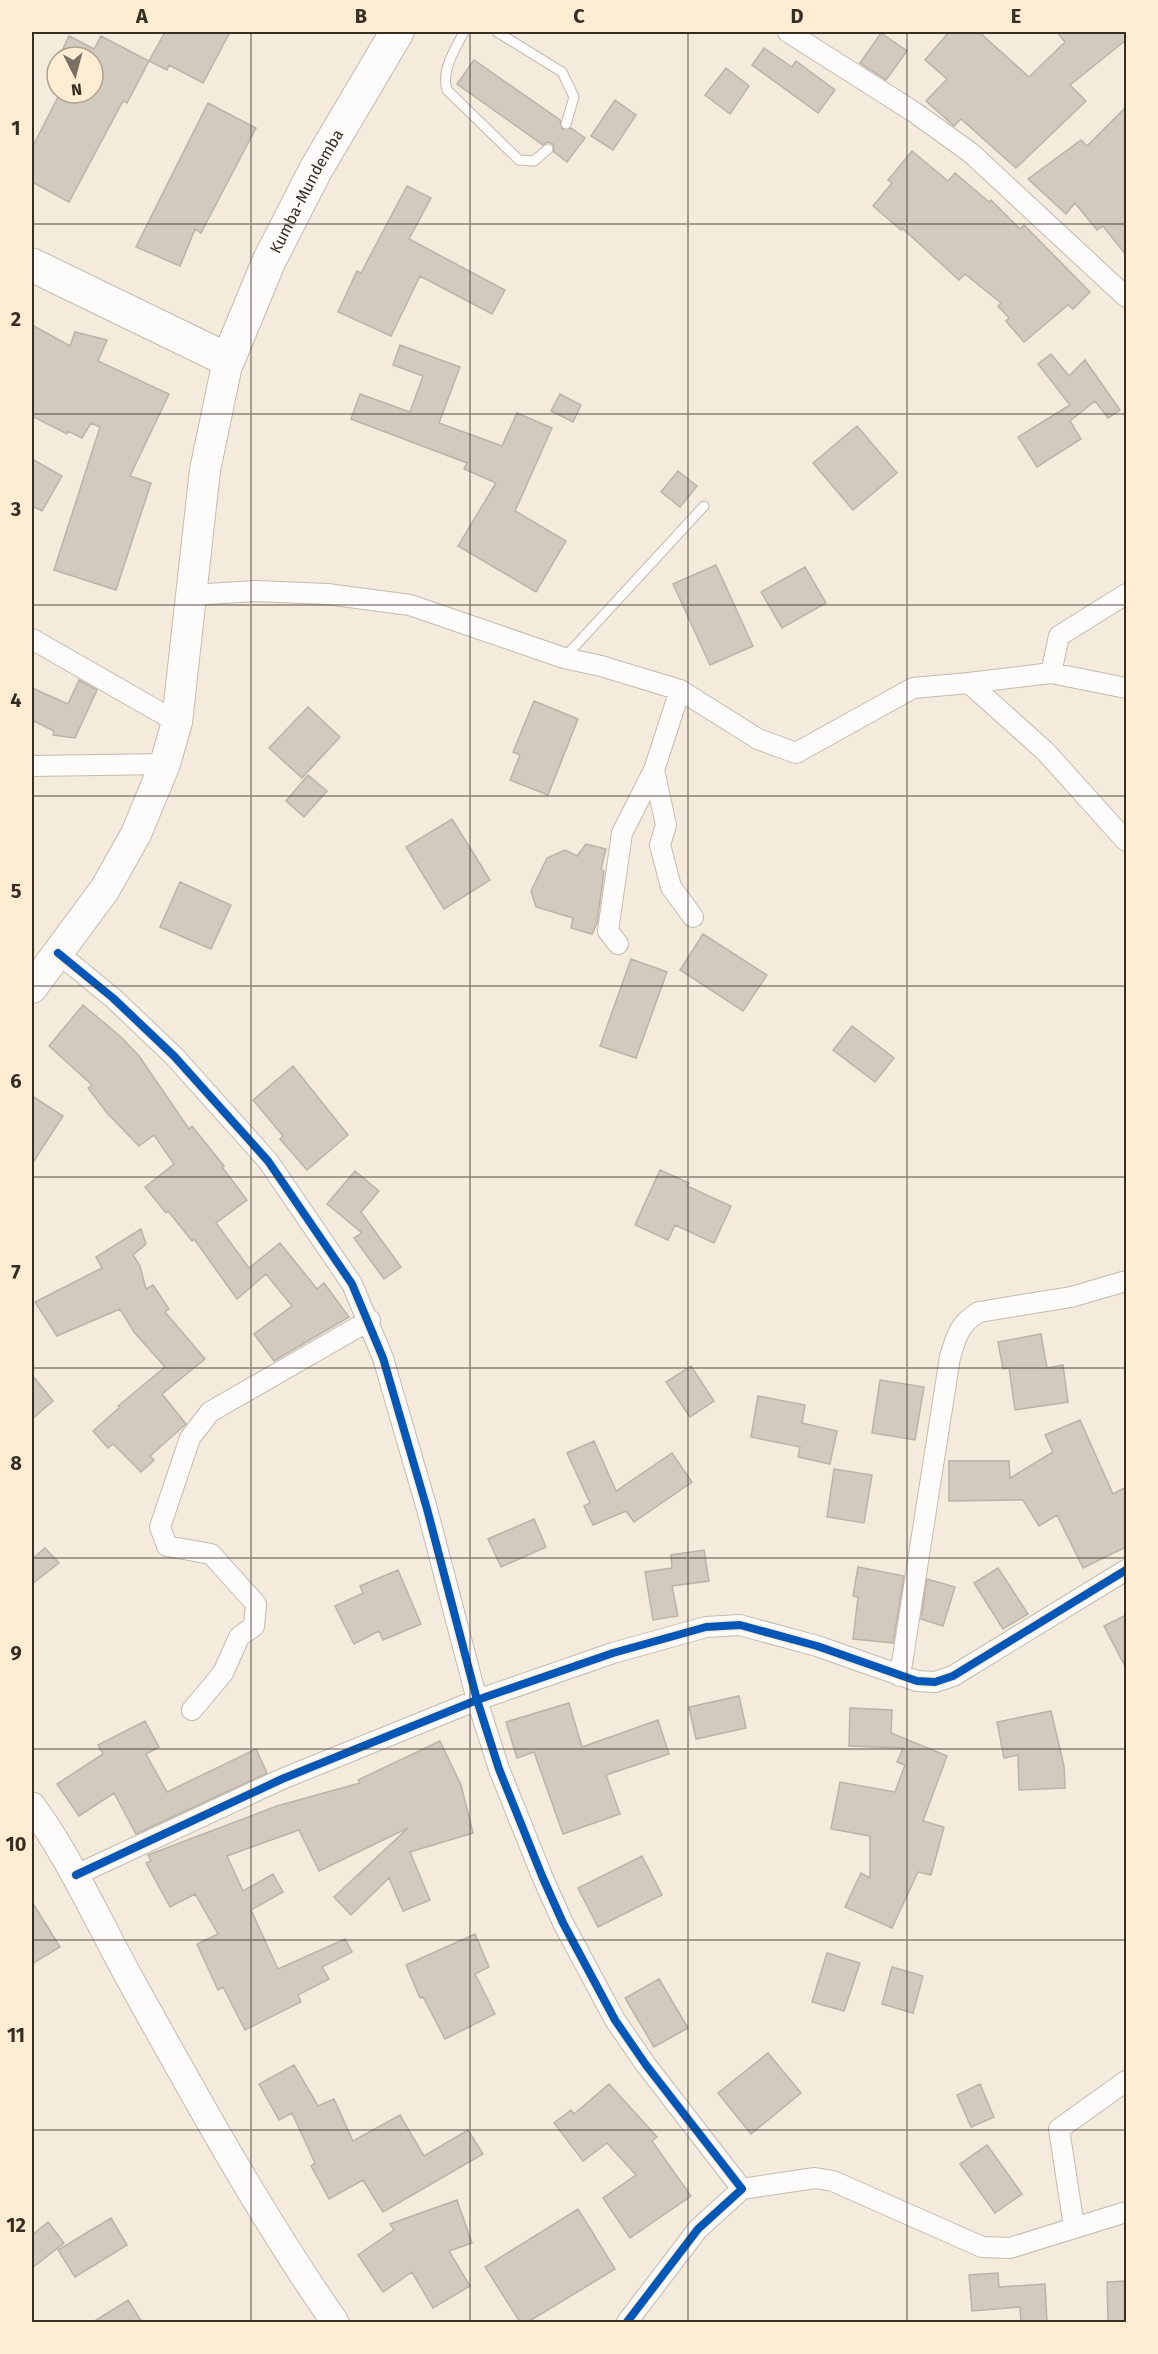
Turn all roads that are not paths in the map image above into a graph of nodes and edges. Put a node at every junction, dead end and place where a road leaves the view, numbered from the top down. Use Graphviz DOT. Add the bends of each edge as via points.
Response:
graph roads {
  1 [pos="397,32"];
  2 [pos="464,32"];
  3 [pos="497,32"];
  4 [pos="788,32"];
  5 [pos="566,124"];
  6 [pos="549,149"];
  7 [pos="32,265"];
  8 [pos="1126,297"];
  9 [pos="228,360"];
  10 [pos="704,506"];
  11 [pos="1126,594"];
  12 [pos="190,595"];
  13 [pos="32,639"];
  14 [pos="564,657"];
  15 [pos="1050,673"];
  16 [pos="969,683"];
  17 [pos="1126,688"];
  18 [pos="680,690"];
  19 [pos="177,722"];
  20 [pos="165,764"];
  21 [pos="32,766"];
  22 [pos="654,770"];
  23 [pos="1126,841"];
  24 [pos="693,917"];
  25 [pos="618,944"];
  26 [pos="58,953"];
  27 [pos="32,988"];
  28 [pos="1126,1281"];
  29 [pos="370,1320"];
  30 [pos="1126,1569"];
  31 [pos="900,1676"];
  32 [pos="477,1701"];
  33 [pos="192,1710"];
  34 [pos="32,1806"];
  35 [pos="76,1875"];
  36 [pos="1126,2080"];
  37 [pos="742,2189"];
  38 [pos="1126,2212"];
  39 [pos="1074,2227"];
  40 [pos="335,2322"];
  41 [pos="627,2322"];
  1 -- 9 [label="highway, Kumba-Mundemba" via="316,170 270,261"];
  2 -- 6 [label="lane" via="444,80 447,90 519,160 534,161"];
  3 -- 5 [label="lane" via="562,72 574,97"];
  4 -- 8 [label="street" via="971,153"];
  7 -- 9 [label="highway"];
  9 -- 12 [label="main road" via="205,470"];
  10 -- 14 [label="lane"];
  11 -- 15 [label="street" via="1059,636"];
  12 -- 14 [label="street" via="315,593 410,605"];
  12 -- 19 [label="main road"];
  13 -- 19 [label="street"];
  14 -- 18 [label="street"];
  15 -- 16 [label="street"];
  15 -- 17 [label="street"];
  16 -- 18 [label="street" via="913,688 796,753 758,739"];
  16 -- 23 [label="street" via="1046,752"];
  18 -- 22 [label="street"];
  19 -- 20 [label="main road"];
  20 -- 21 [label="street"];
  20 -- 26 [label="main road" via="136,834 105,889"];
  22 -- 24 [label="street" via="666,825 660,845 670,887"];
  22 -- 25 [label="street" via="622,833 608,931"];
  26 -- 27 [label="main road"];
  26 -- 29 [label="street" via="174,1056 268,1161 352,1284"];
  28 -- 31 [label="street" via="1071,1297 979,1312 966,1320 957,1333"];
  29 -- 32 [label="street" via="427,1509"];
  29 -- 33 [label="street" via="210,1412 190,1438 160,1527 167,1546 211,1554 256,1604 254,1626 239,1637 223,1673"];
  30 -- 31 [label="street" via="953,1676 935,1682"];
  31 -- 32 [label="street" via="817,1646 726,1624 613,1653"];
  32 -- 35 [label="street" via="282,1779"];
  32 -- 37 [label="street" via="499,1769 542,1876 615,2020"];
  34 -- 35 [label="street"];
  35 -- 40 [label="street" via="219,2141"];
  36 -- 39 [label="street" via="1059,2129"];
  37 -- 39 [label="street" via="815,2178 833,2181 982,2247 1010,2248"];
  37 -- 41 [label="street" via="698,2229"];
  38 -- 39 [label="street"];
}
